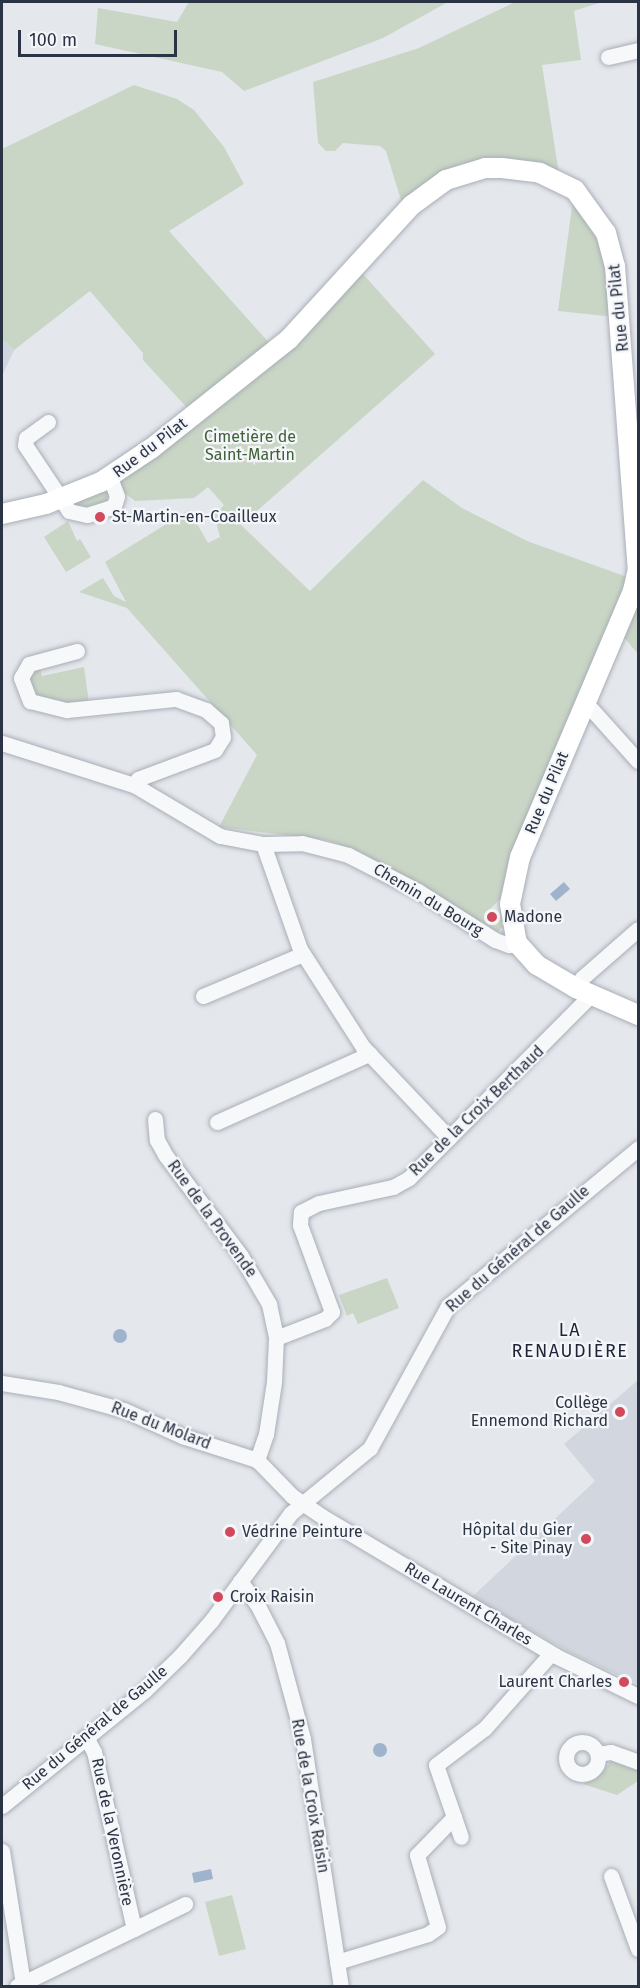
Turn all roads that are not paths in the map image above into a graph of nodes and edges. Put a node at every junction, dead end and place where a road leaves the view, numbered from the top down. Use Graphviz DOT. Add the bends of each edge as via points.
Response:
graph roads {
  1 [pos="639,50"];
  2 [pos="608,57"];
  3 [pos="48,422"];
  4 [pos="110,478"];
  5 [pos="62,498"];
  6 [pos="2,514"];
  7 [pos="638,557"];
  8 [pos="77,651"];
  9 [pos="586,703"];
  10 [pos="2,743"];
  11 [pos="639,761"];
  12 [pos="134,785"];
  13 [pos="263,844"];
  14 [pos="639,929"];
  15 [pos="517,943"];
  16 [pos="303,954"];
  17 [pos="584,992"];
  18 [pos="203,996"];
  19 [pos="639,1015"];
  20 [pos="369,1054"];
  21 [pos="155,1119"];
  22 [pos="218,1122"];
  23 [pos="449,1138"];
  24 [pos="639,1148"];
  25 [pos="276,1338"];
  26 [pos="2,1383"];
  27 [pos="256,1460"];
  28 [pos="302,1504"];
  29 [pos="240,1581"];
  30 [pos="547,1658"];
  31 [pos="639,1696"];
  32 [pos="86,1737"];
  33 [pos="598,1754"];
  34 [pos="639,1762"];
  35 [pos="2,1806"];
  36 [pos="454,1817"];
  37 [pos="461,1837"];
  38 [pos="2,1851"];
  39 [pos="612,1876"];
  40 [pos="185,1904"];
  41 [pos="134,1929"];
  42 [pos="639,1949"];
  43 [pos="337,1962"];
  44 [pos="20,1985"];
  45 [pos="341,1986"];
  1 -- 2 [label="street"];
  3 -- 5 [label="street" via="26,438 25,445"];
  4 -- 5 [label="main road, Rue du Pilat"];
  4 -- 5 [label="street" via="117,499 110,509 79,516 69,511"];
  4 -- 7 [label="main road, Rue du Pilat" via="289,339 429,190 485,168 523,170 555,178 575,190 596,217 612,252"];
  5 -- 6 [label="main road, Rue du Pilat"];
  7 -- 9 [label="main road, Rue du Pilat" via="633,591"];
  8 -- 12 [label="street" via="29,664 21,678 30,701 67,710 176,699 206,710 221,723 223,737 215,750 138,779"];
  9 -- 11 [label="street"];
  9 -- 15 [label="main road, Rue du Pilat" via="513,876 510,904"];
  10 -- 12 [label="street, Chemin du Bourg"];
  12 -- 13 [label="street, Chemin du Bourg" via="205,829 241,842"];
  13 -- 15 [label="street, Chemin du Bourg" via="302,843 348,855 418,891 495,940 509,945"];
  13 -- 16 [label="street"];
  14 -- 17 [label="street, Rue de la Croix Berthaud" via="582,978"];
  15 -- 17 [label="main road" via="537,965"];
  16 -- 18 [label="street"];
  16 -- 20 [label="street"];
  17 -- 19 [label="main road"];
  17 -- 23 [label="street, Rue de la Croix Berthaud"];
  20 -- 22 [label="street"];
  20 -- 23 [label="street"];
  21 -- 25 [label="street, Rue de la Provende" via="158,1140 166,1156 265,1293"];
  23 -- 25 [label="street, Rue de la Croix Berthaud" via="400,1184 319,1203 301,1212 300,1225 332,1312 325,1319"];
  24 -- 28 [label="street, Rue du Général de Gaulle" via="448,1306 370,1448"];
  25 -- 27 [label="street, Rue de la Provende" via="270,1413"];
  26 -- 27 [label="street, Rue du Molard" via="58,1392 124,1410 182,1436"];
  27 -- 28 [label="street, Rue du Molard"];
  28 -- 29 [label="street, Rue du Général de Gaulle" via="276,1530"];
  28 -- 31 [label="street, Rue Laurent Charles" via="556,1656"];
  29 -- 32 [label="street, Rue du Général de Gaulle" via="180,1656"];
  29 -- 43 [label="street, Rue de la Croix Raisin" via="277,1643 303,1739"];
  30 -- 36 [label="street" via="485,1728 436,1765"];
  32 -- 35 [label="street, Rue du Général de Gaulle"];
  32 -- 41 [label="street, Rue de la Veronnière" via="94,1752"];
  33 -- 34 [label="street" via="611,1752"];
  36 -- 37 [label="street"];
  36 -- 43 [label="street" via="417,1855 438,1927 428,1934"];
  38 -- 44 [label="street, Rue de la Veronnière"];
  39 -- 42 [label="street"];
  40 -- 41 [label="street, Rue de la Veronnière"];
  41 -- 44 [label="street, Rue de la Veronnière"];
  43 -- 45 [label="street, Rue de la Croix Raisin"];
}
